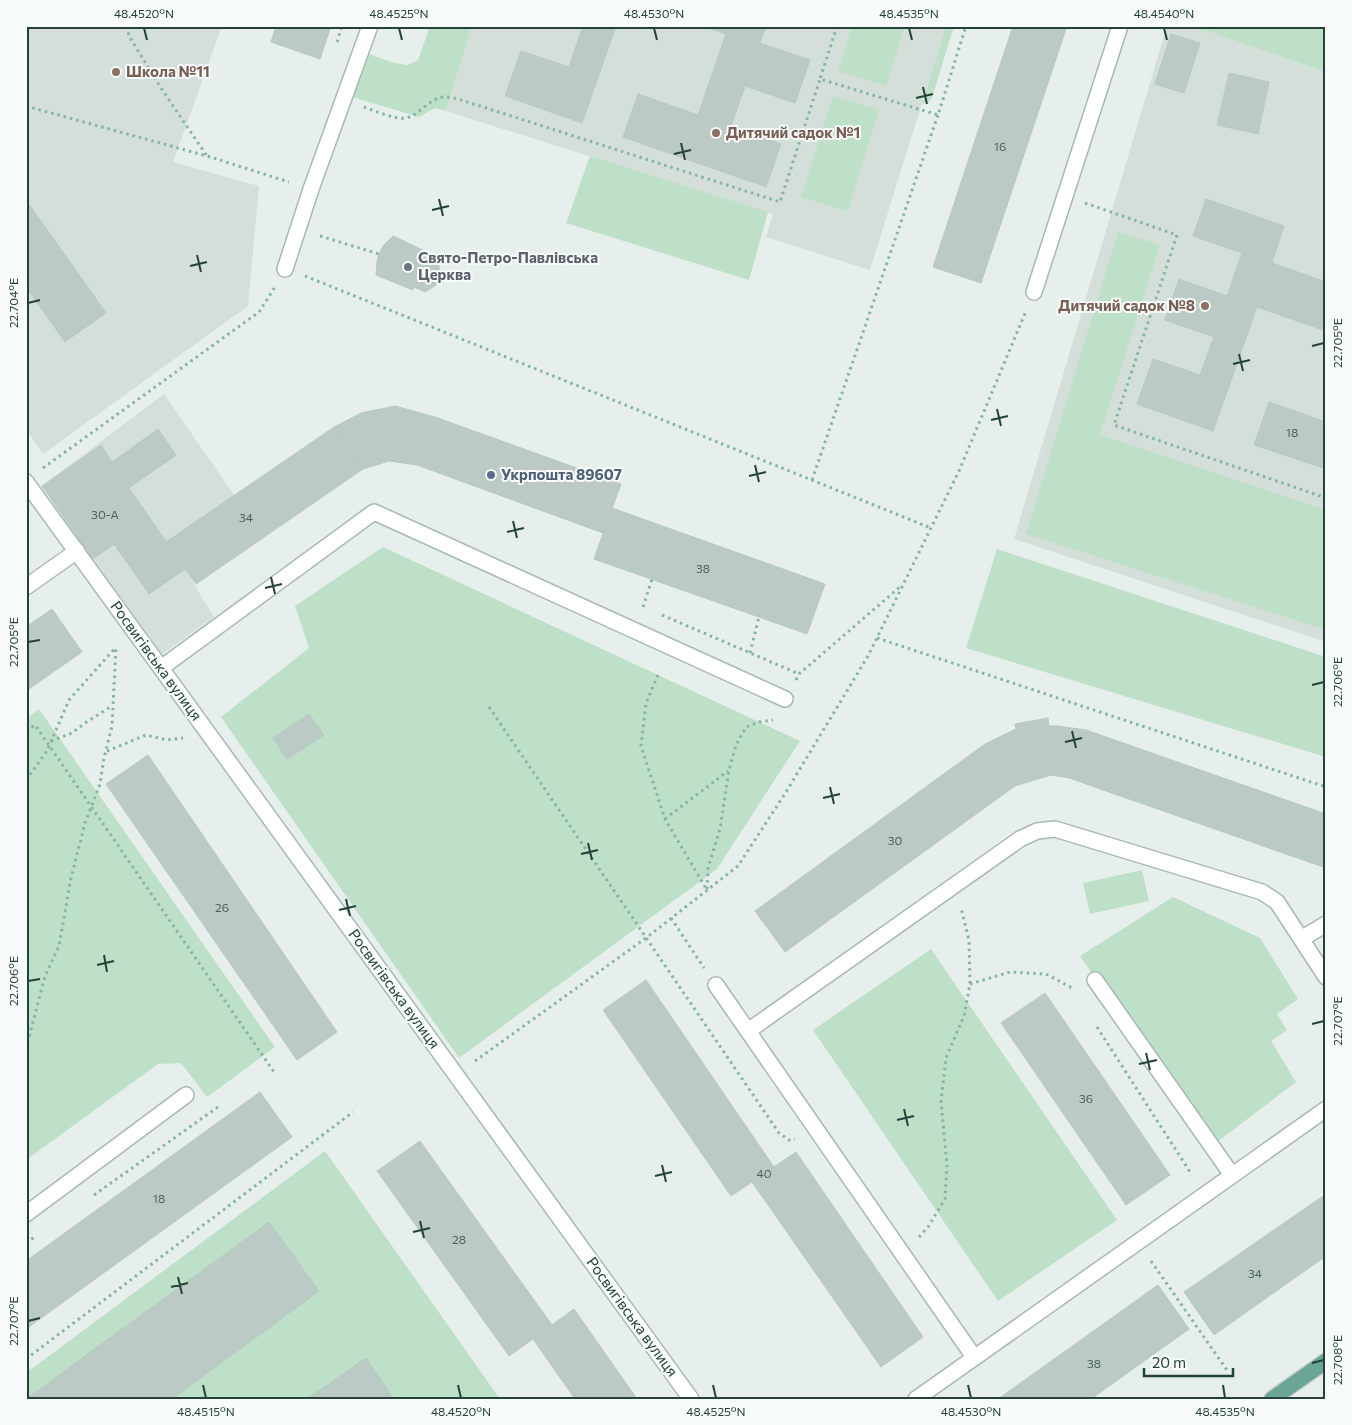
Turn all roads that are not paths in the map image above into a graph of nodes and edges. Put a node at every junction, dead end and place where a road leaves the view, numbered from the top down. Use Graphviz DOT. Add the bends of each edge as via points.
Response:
graph roads {
  1 [pos="370,26"];
  2 [pos="1120,26"];
  3 [pos="285,269"];
  4 [pos="1034,292"];
  5 [pos="26,482"];
  6 [pos="77,551"];
  7 [pos="26,587"];
  8 [pos="161,668"];
  9 [pos="785,699"];
  10 [pos="1326,924"];
  11 [pos="1301,939"];
  12 [pos="1326,977"];
  13 [pos="1095,980"];
  14 [pos="716,985"];
  15 [pos="748,1031"];
  16 [pos="186,1095"];
  17 [pos="1326,1109"];
  18 [pos="1232,1175"];
  19 [pos="26,1214"];
  20 [pos="974,1357"];
  21 [pos="1326,1361"];
  22 [pos="691,1399"];
  23 [pos="916,1399"];
  24 [pos="1272,1399"];
  1 -- 3 [label="street"];
  2 -- 4 [label="street"];
  5 -- 6 [label="street, Росвигівська вулиця"];
  6 -- 7 [label="street"];
  6 -- 8 [label="street, Росвигівська вулиця"];
  8 -- 9 [label="street" via="374,512"];
  8 -- 22 [label="street, Росвигівська вулиця"];
  10 -- 11 [label="street"];
  11 -- 12 [label="street"];
  11 -- 15 [label="street" via="1277,902 1262,892 1055,829 1036,831 1020,839"];
  13 -- 18 [label="street"];
  14 -- 15 [label="street"];
  15 -- 20 [label="street"];
  16 -- 19 [label="street"];
  17 -- 18 [label="street"];
  18 -- 20 [label="street"];
  20 -- 23 [label="street"];
  21 -- 24 [label="main road"];
}
